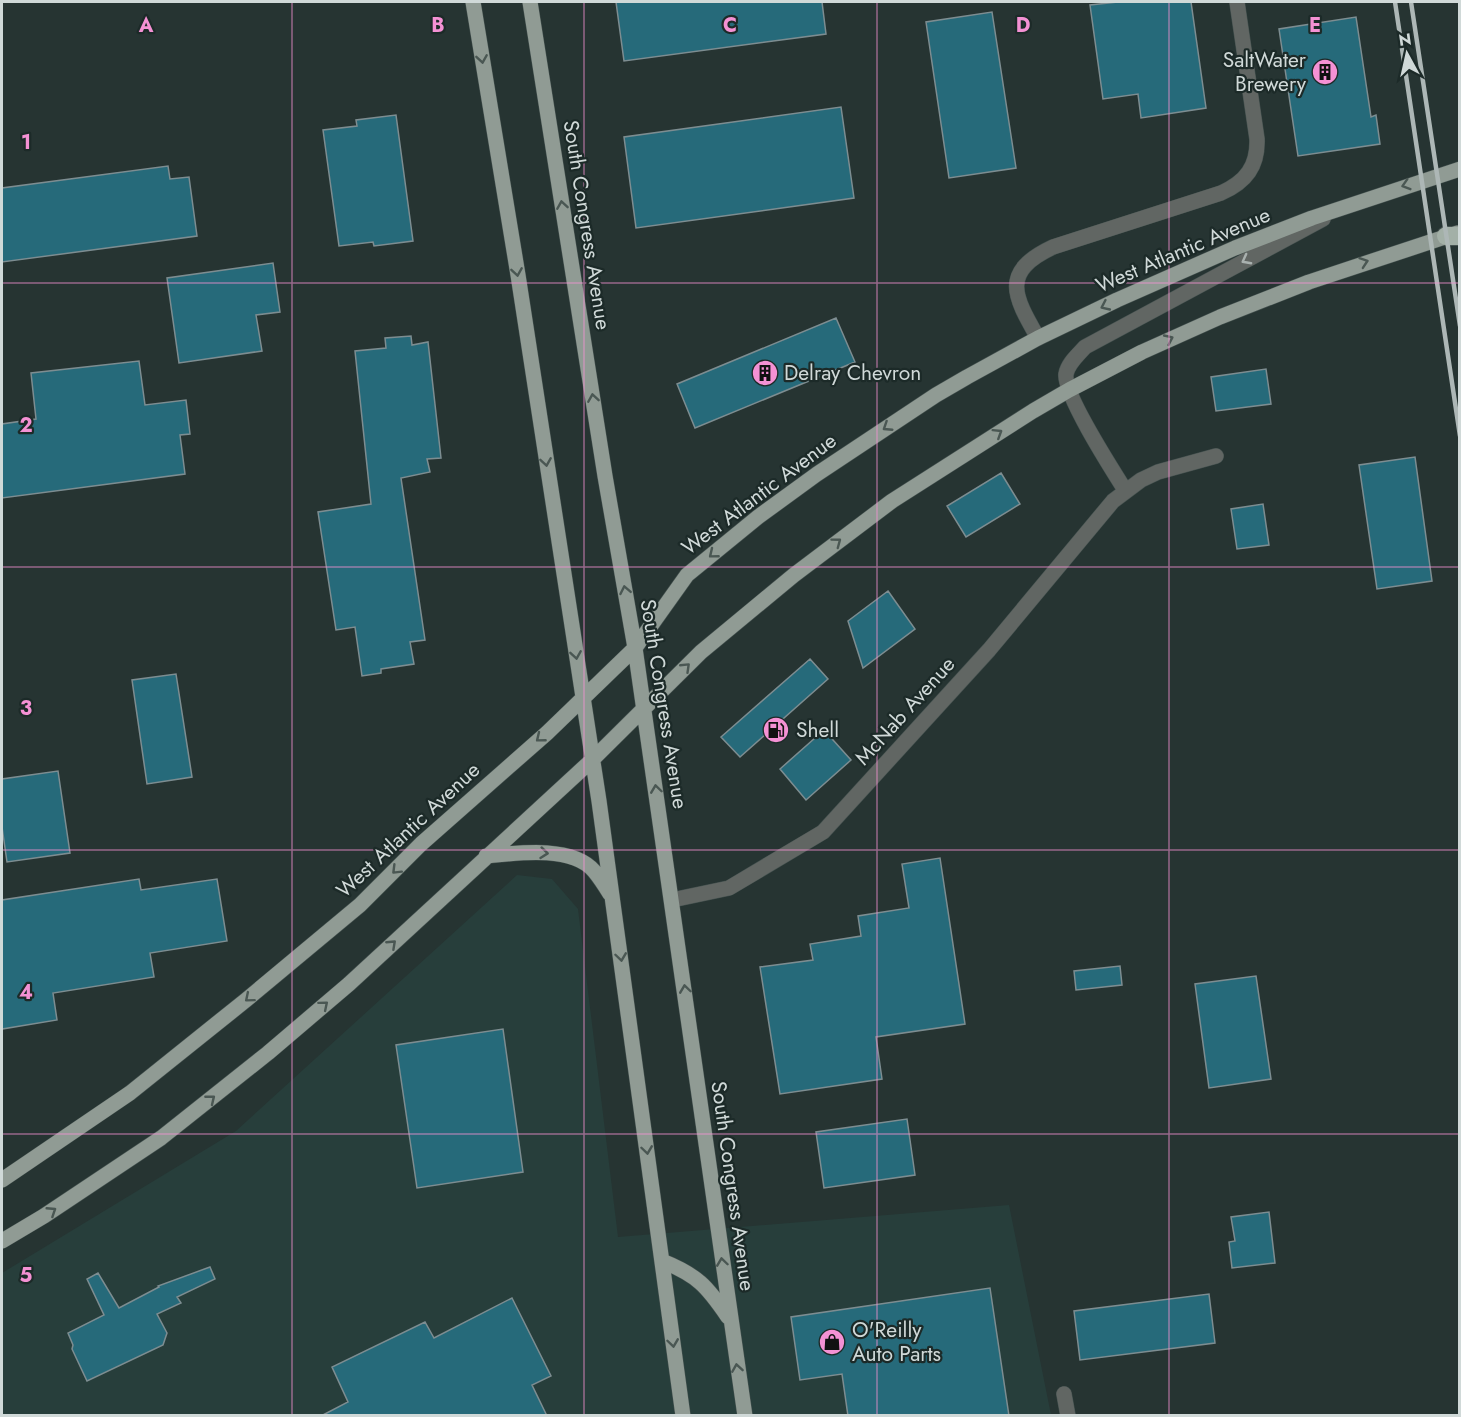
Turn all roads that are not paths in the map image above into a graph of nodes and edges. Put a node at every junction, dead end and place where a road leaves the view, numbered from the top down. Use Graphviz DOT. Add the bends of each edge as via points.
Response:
graph roads {
  1 [pos="473,2"];
  2 [pos="530,2"];
  3 [pos="1237,2"];
  4 [pos="1460,169"];
  5 [pos="1353,203"];
  6 [pos="1455,235"];
  7 [pos="1038,338"];
  8 [pos="1069,390"];
  9 [pos="1216,456"];
  10 [pos="1125,490"];
  11 [pos="636,648"];
  12 [pos="583,699"];
  13 [pos="644,707"];
  14 [pos="592,760"];
  15 [pos="486,856"];
  16 [pos="613,899"];
  17 [pos="672,900"];
  18 [pos="2,1180"];
  19 [pos="2,1241"];
  20 [pos="662,1261"];
  21 [pos="730,1320"];
  22 [pos="1064,1394"];
  23 [pos="683,1416"];
  24 [pos="745,1416"];
  25 [pos="1068,1416"];
  1 -- 12 [label="main road, one-way"];
  11 -- 2 [label="main road, South Congress Avenue, one-way"];
  3 -- 7 [label="street" via="1258,152 1249,173 1242,182 1221,193 1053,247 1030,260 1020,273 1016,290"];
  4 -- 5 [label="main road, West Atlantic Avenue, one-way"];
  5 -- 7 [label="main road, West Atlantic Avenue, one-way" via="1206,260"];
  5 -- 8 [label="street, one-way" via="1085,347 1066,374"];
  8 -- 6 [label="main road, one-way" via="1220,317 1319,278"];
  7 -- 11 [label="main road, West Atlantic Avenue, one-way" via="936,395 765,511 687,575"];
  8 -- 10 [label="street" via="1094,441"];
  13 -- 8 [label="main road, one-way" via="701,652 857,527 927,478"];
  9 -- 10 [label="street, McNab Avenue" via="1158,472"];
  10 -- 17 [label="street, McNab Avenue" via="989,650 823,832 729,888"];
  11 -- 12 [label="main road, West Atlantic Avenue"];
  11 -- 13 [label="main road, South Congress Avenue"];
  12 -- 14 [label="main road"];
  12 -- 18 [label="main road, West Atlantic Avenue, one-way" via="421,844 360,905 246,1000 130,1094"];
  13 -- 14 [label="main road"];
  17 -- 13 [label="main road, South Congress Avenue, one-way"];
  14 -- 15 [label="main road"];
  14 -- 16 [label="main road"];
  15 -- 16 [label="main road, one-way" via="534,852 568,856 593,869"];
  19 -- 15 [label="main road, one-way" via="161,1138 268,1053 349,984"];
  16 -- 20 [label="main road, one-way"];
  21 -- 17 [label="main road, South Congress Avenue, one-way"];
  20 -- 21 [label="main road" via="686,1270 708,1288"];
  20 -- 23 [label="main road, one-way"];
  24 -- 21 [label="main road, South Congress Avenue, one-way"];
  22 -- 25 [label="street"];
}
